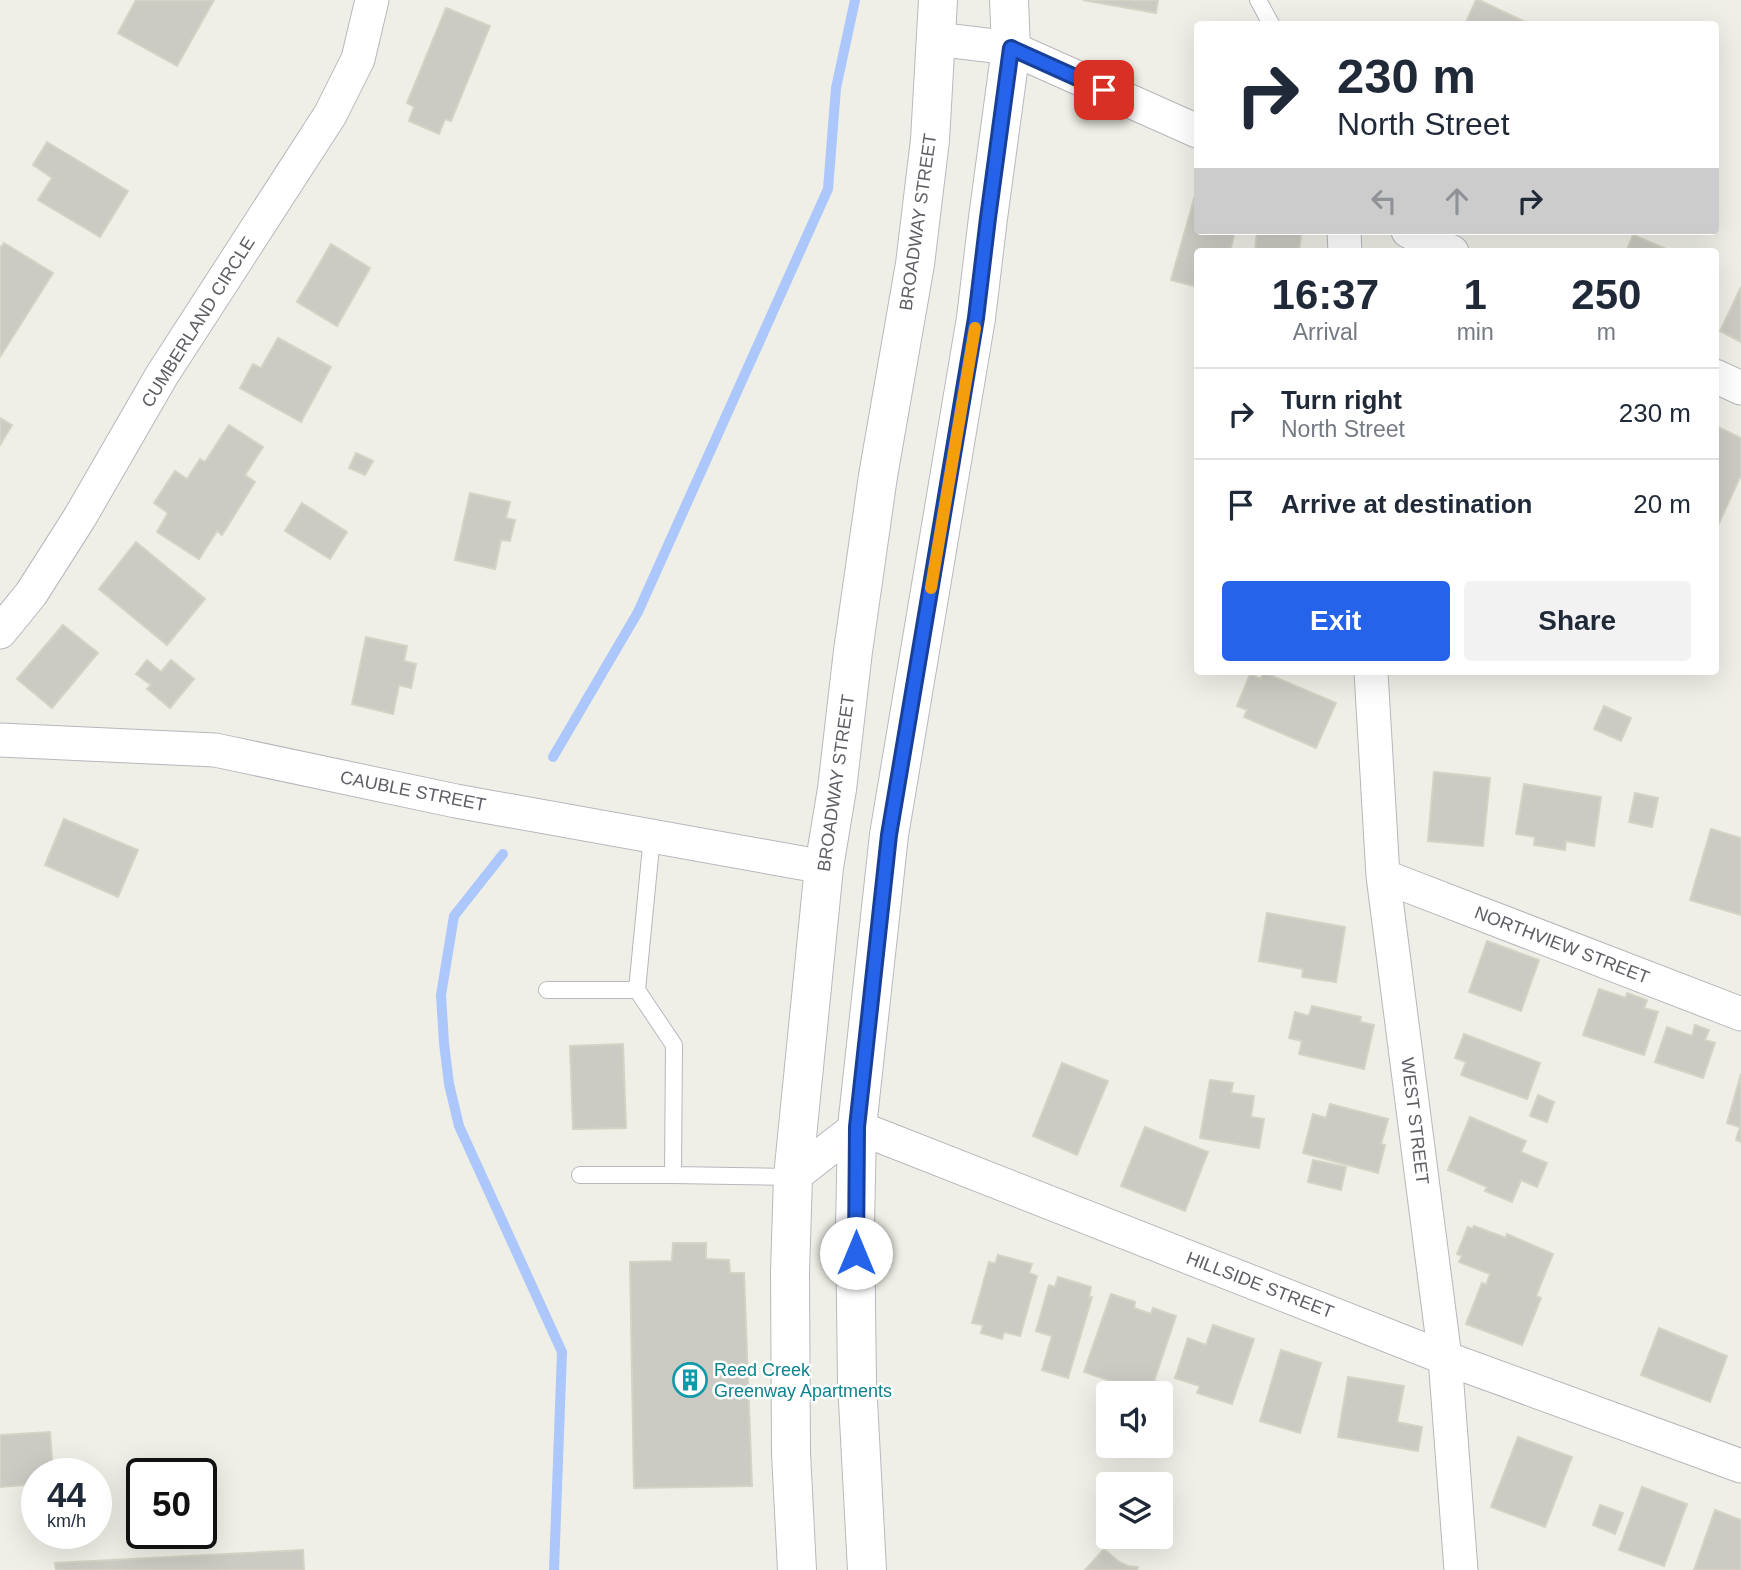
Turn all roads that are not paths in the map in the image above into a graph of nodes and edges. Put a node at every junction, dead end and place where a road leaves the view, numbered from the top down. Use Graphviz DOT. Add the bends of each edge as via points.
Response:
graph roads {
  1 [pos="372,0"];
  2 [pos="938,0"];
  3 [pos="1009,0"];
  4 [pos="1258,0"];
  5 [pos="1269,21"];
  6 [pos="936,39"];
  7 [pos="1011,48"];
  8 [pos="1194,130"];
  9 [pos="1416,235"];
  10 [pos="1444,248"];
  11 [pos="1719,378"];
  12 [pos="1741,388"];
  13 [pos="0,632"];
  14 [pos="1371,675"];
  15 [pos="0,740"];
  16 [pos="652,836"];
  17 [pos="824,867"];
  18 [pos="1384,876"];
  19 [pos="547,990"];
  20 [pos="637,990"];
  21 [pos="1741,1014"];
  22 [pos="857,1127"];
  23 [pos="580,1175"];
  24 [pos="673,1175"];
  25 [pos="793,1177"];
  26 [pos="1445,1358"];
  27 [pos="1741,1466"];
  28 [pos="797,1570"];
  29 [pos="867,1570"];
  30 [pos="1461,1570"];
  1 -- 13 [label="street, CUMBERLAND CIRCLE" via="358,59 330,115 162,375 31,594"];
  2 -- 6 [label="main road, BROADWAY STREET"];
  3 -- 7 [label="main road"];
  4 -- 5 [label="lane"];
  6 -- 7 [label="street"];
  6 -- 17 [label="main road, BROADWAY STREET" via="915,264 878,476"];
  7 -- 8 [label="street"];
  7 -- 22 [label="main road" via="976,318 889,835"];
  9 -- 10 [label="street"];
  11 -- 12 [label="street"];
  14 -- 18 [label="street, WEST STREET"];
  15 -- 16 [label="street, CAUBLE STREET" via="215,750 456,801"];
  16 -- 17 [label="street, CAUBLE STREET"];
  16 -- 20 [label="lane"];
  17 -- 25 [label="main road, BROADWAY STREET"];
  18 -- 21 [label="street, NORTHVIEW STREET"];
  18 -- 26 [label="street, WEST STREET"];
  19 -- 20 [label="lane"];
  20 -- 24 [label="lane" via="674,1045"];
  22 -- 25 [label="street"];
  22 -- 26 [label="street, HILLSIDE STREET"];
  22 -- 29 [label="main road" via="857,1381"];
  23 -- 24 [label="lane"];
  24 -- 25 [label="lane"];
  25 -- 28 [label="main road, BROADWAY STREET" via="791,1439"];
  26 -- 27 [label="street, HILLSIDE STREET"];
  26 -- 30 [label="street, WEST STREET"];
}
